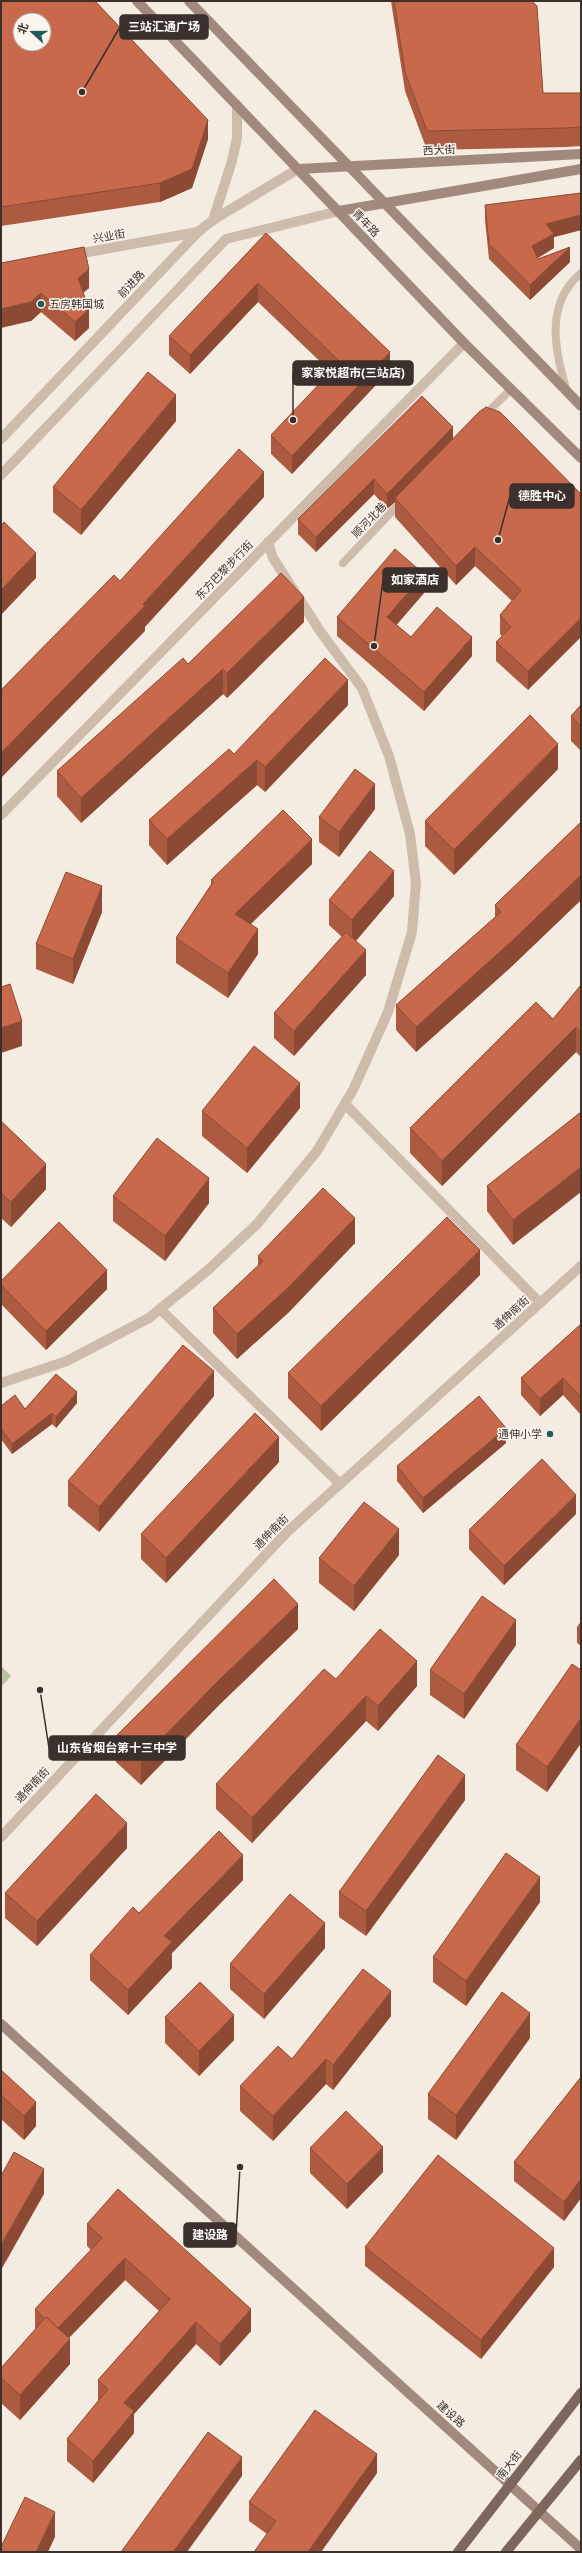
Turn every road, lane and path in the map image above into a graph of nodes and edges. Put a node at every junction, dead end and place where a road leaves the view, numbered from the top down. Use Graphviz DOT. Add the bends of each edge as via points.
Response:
graph roads {
  1 [pos="137,1"];
  2 [pos="189,1"];
  3 [pos="237,105"];
  4 [pos="581,154"];
  5 [pos="351,167"];
  6 [pos="298,169"];
  7 [pos="581,169"];
  8 [pos="385,203"];
  9 [pos="339,211"];
  10 [pos="213,220"];
  11 [pos="198,232"];
  12 [pos="62,257"];
  13 [pos="581,272"];
  14 [pos="464,343"];
  15 [pos="510,389"];
  16 [pos="568,393"];
  17 [pos="581,406"];
  18 [pos="478,422"];
  19 [pos="1,439"];
  20 [pos="581,458"];
  21 [pos="1,475"];
  22 [pos="408,495"];
  23 [pos="268,542"];
  24 [pos="342,563"];
  25 [pos="1,815"];
  26 [pos="345,1104"];
  27 [pos="581,1266"];
  28 [pos="540,1303"];
  29 [pos="160,1309"];
  30 [pos="1,1383"];
  31 [pos="340,1484"];
  32 [pos="1,1837"];
  33 [pos="1,2024"];
  34 [pos="581,2393"];
  35 [pos="581,2460"];
  36 [pos="510,2483"];
  37 [pos="540,2511"];
  38 [pos="581,2550"];
  39 [pos="458,2552"];
  40 [pos="506,2552"];
  1 -- 3 [label="street, 青年路"];
  2 -- 5 [label="street"];
  3 -- 6 [label="street, 青年路"];
  3 -- 10 [label="street" via="232,161"];
  4 -- 5 [label="street, 西大街"];
  5 -- 6 [label="street, 西大街"];
  5 -- 8 [label="street"];
  6 -- 9 [label="street, 青年路"];
  6 -- 10 [label="street, 前进路"];
  7 -- 8 [label="street"];
  8 -- 9 [label="street"];
  8 -- 16 [label="street"];
  9 -- 14 [label="street, 青年路"];
  9 -- 21 [label="street" via="226,239"];
  10 -- 11 [label="street, 前进路"];
  11 -- 12 [label="street, 兴业街"];
  11 -- 19 [label="street, 前进路"];
  13 -- 16 [label="lane" via="573,279 565,293 558,312 555,333 556,355"];
  14 -- 15 [label="street, 青年路"];
  14 -- 23 [label="street, 东方巴黎步行街"];
  15 -- 18 [label="lane"];
  15 -- 20 [label="street, 青年路"];
  16 -- 17 [label="street"];
  22 -- 24 [label="lane, 顺河北巷"];
  23 -- 25 [label="street, 东方巴黎步行街"];
  23 -- 26 [label="street" via="274,558 320,631 362,688 389,756 410,834 416,883 412,932 388,1012"];
  26 -- 28 [label="street"];
  26 -- 29 [label="street" via="317,1151 257,1224 208,1270"];
  27 -- 28 [label="street, 通伸南街"];
  28 -- 31 [label="street, 通伸南街"];
  29 -- 30 [label="street" via="149,1318 67,1362"];
  29 -- 31 [label="street"];
  31 -- 32 [label="street, 通伸南街" via="287,1532"];
  33 -- 36 [label="street, 建设路"];
  34 -- 36 [label="main road, 南大街"];
  35 -- 37 [label="main road"];
  36 -- 37 [label="street, 建设路"];
  36 -- 39 [label="main road, 南大街"];
  37 -- 38 [label="street, 建设路"];
  37 -- 40 [label="main road"];
}
